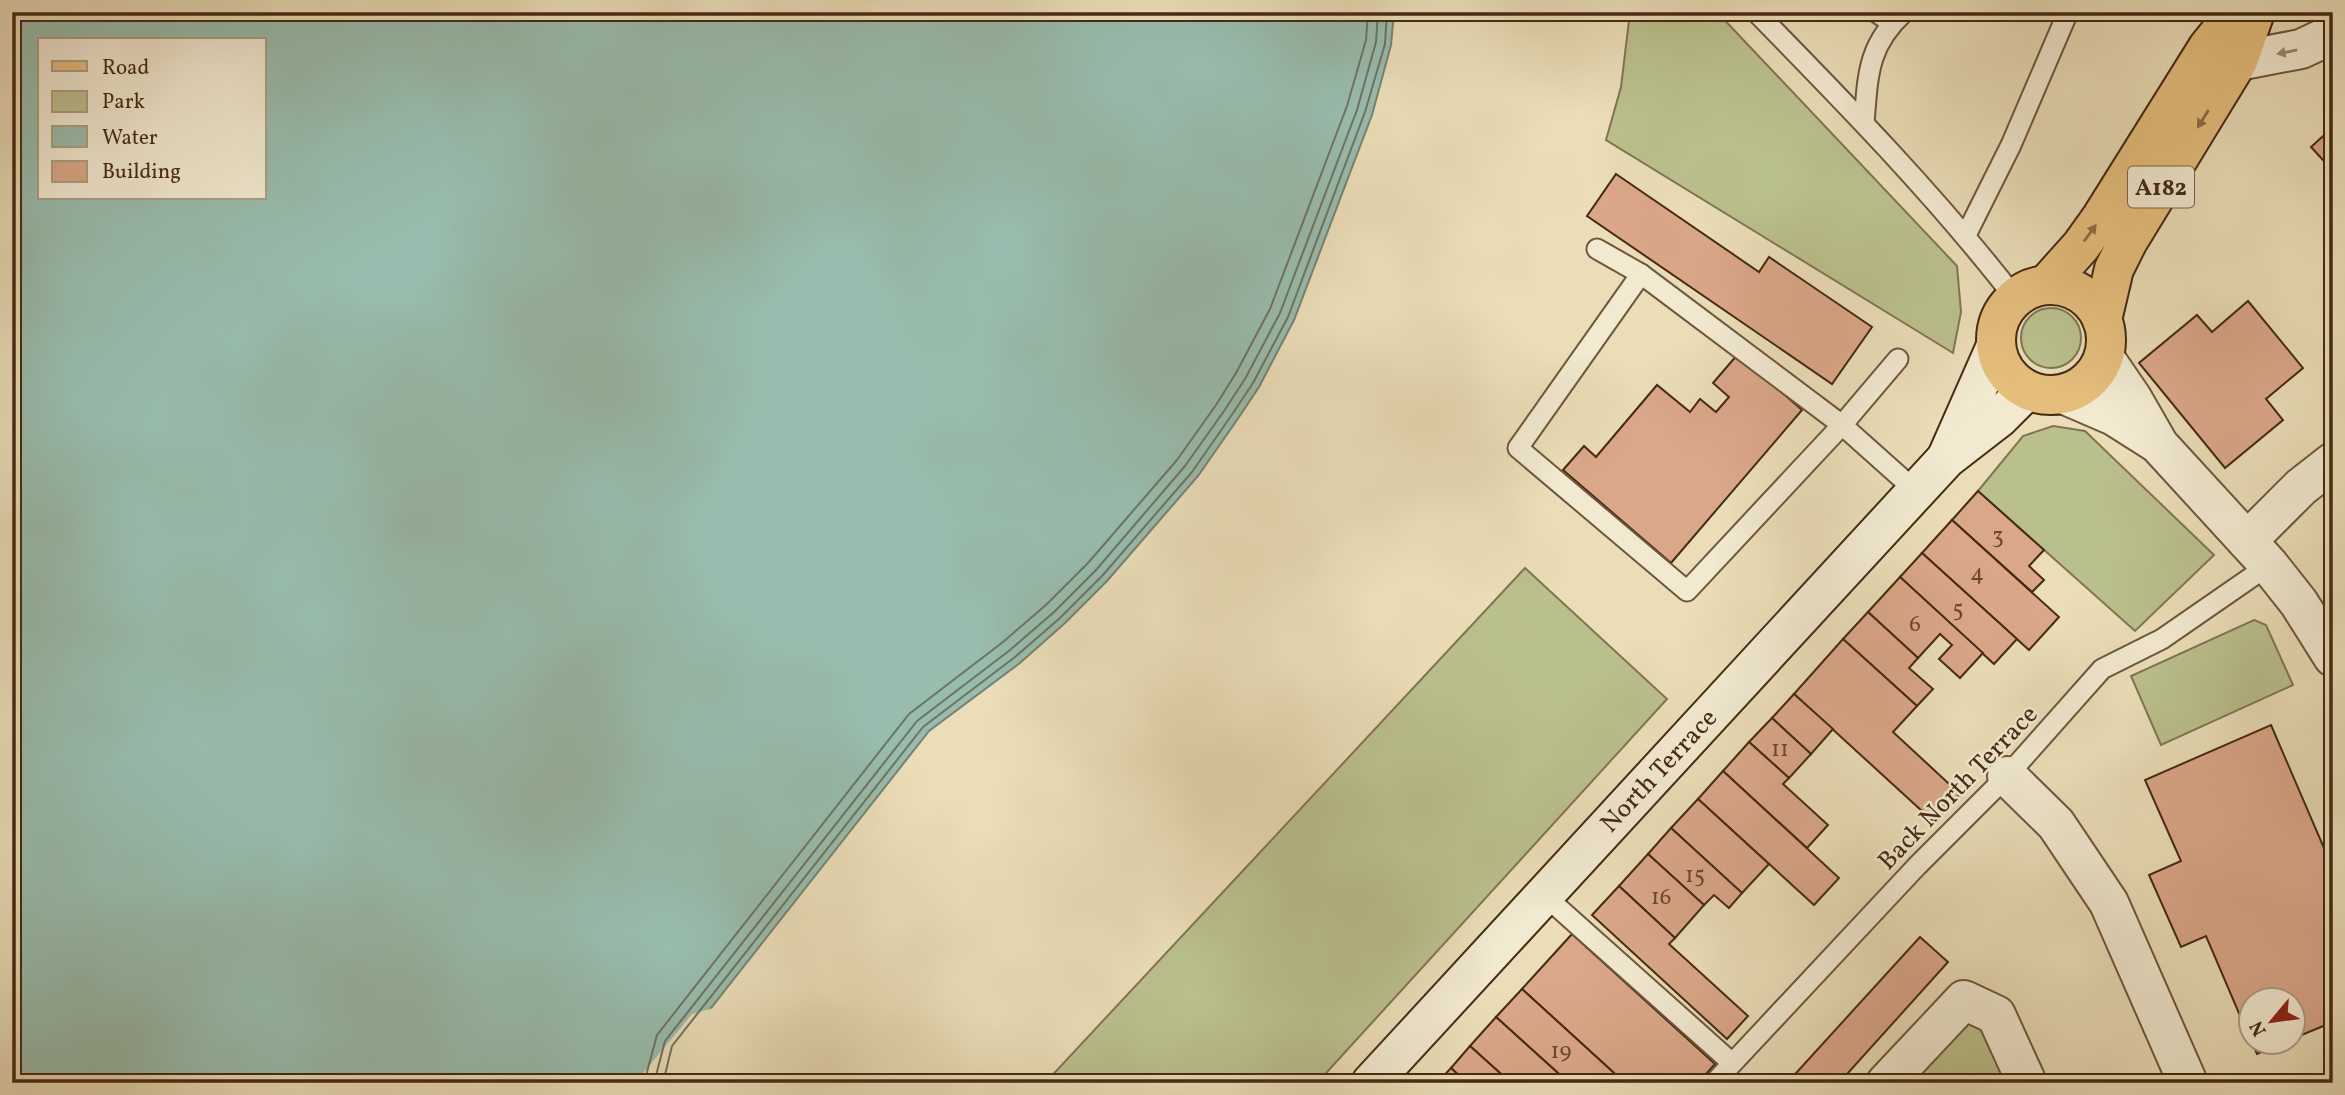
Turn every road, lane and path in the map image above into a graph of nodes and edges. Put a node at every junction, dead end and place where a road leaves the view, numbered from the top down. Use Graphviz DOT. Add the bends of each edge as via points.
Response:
graph roads {
  1 [pos="1756,12"];
  2 [pos="2068,12"];
  3 [pos="2235,12"];
  4 [pos="2255,12"];
  5 [pos="1891,16"];
  6 [pos="2333,34"];
  7 [pos="2238,61"];
  8 [pos="1864,123"];
  9 [pos="1966,234"];
  10 [pos="1597,249"];
  11 [pos="1641,274"];
  12 [pos="2031,291"];
  13 [pos="2103,338"];
  14 [pos="1996,346"];
  15 [pos="1898,359"];
  16 [pos="2045,392"];
  17 [pos="1842,425"];
  18 [pos="2160,445"];
  19 [pos="1946,459"];
  20 [pos="2333,462"];
  21 [pos="1917,492"];
  22 [pos="2258,553"];
  23 [pos="2333,657"];
  24 [pos="2007,776"];
  25 [pos="1544,894"];
  26 [pos="1732,1063"];
  27 [pos="1371,1083"];
  28 [pos="1713,1083"];
  29 [pos="1886,1083"];
  30 [pos="2027,1083"];
  31 [pos="2188,1083"];
  1 -- 8 [label="lane"];
  2 -- 9 [label="lane" via="2011,145"];
  12 -- 3 [label="main road, A182, one-way" via="2081,246"];
  4 -- 7 [label="main road, A182"];
  5 -- 8 [label="lane" via="1877,43"];
  6 -- 7 [label="street, one-way" via="2301,49"];
  7 -- 13 [label="main road, A182, one-way" via="2127,241 2114,269"];
  8 -- 9 [label="lane"];
  9 -- 12 [label="lane"];
  10 -- 11 [label="lane"];
  11 -- 17 [label="lane"];
  11 -- 17 [label="lane" via="1518,448 1687,591"];
  12 -- 13 [label="main road" via="2063,286 2080,292 2093,303"];
  12 -- 14 [label="main road" via="2004,312"];
  13 -- 16 [label="main road" via="2095,373 2080,387"];
  13 -- 18 [label="street"];
  14 -- 16 [label="main road" via="2012,379"];
  14 -- 19 [label="street, North Terrace"];
  15 -- 17 [label="lane"];
  16 -- 18 [label="street" via="2114,416"];
  16 -- 19 [label="street, North Terrace" via="1999,418"];
  17 -- 21 [label="lane"];
  18 -- 22 [label="street"];
  19 -- 21 [label="street, North Terrace"];
  20 -- 22 [label="street" via="2301,486"];
  21 -- 25 [label="street, North Terrace"];
  22 -- 23 [label="street" via="2299,603"];
  22 -- 24 [label="lane, Back North Terrace" via="2162,639 2102,669"];
  24 -- 26 [label="lane, Back North Terrace"];
  24 -- 31 [label="street" via="2056,824 2109,903"];
  25 -- 26 [label="lane"];
  25 -- 27 [label="street, North Terrace"];
  26 -- 28 [label="lane, Back North Terrace"];
  29 -- 30 [label="street" via="1964,1000 1996,1015"];
}
